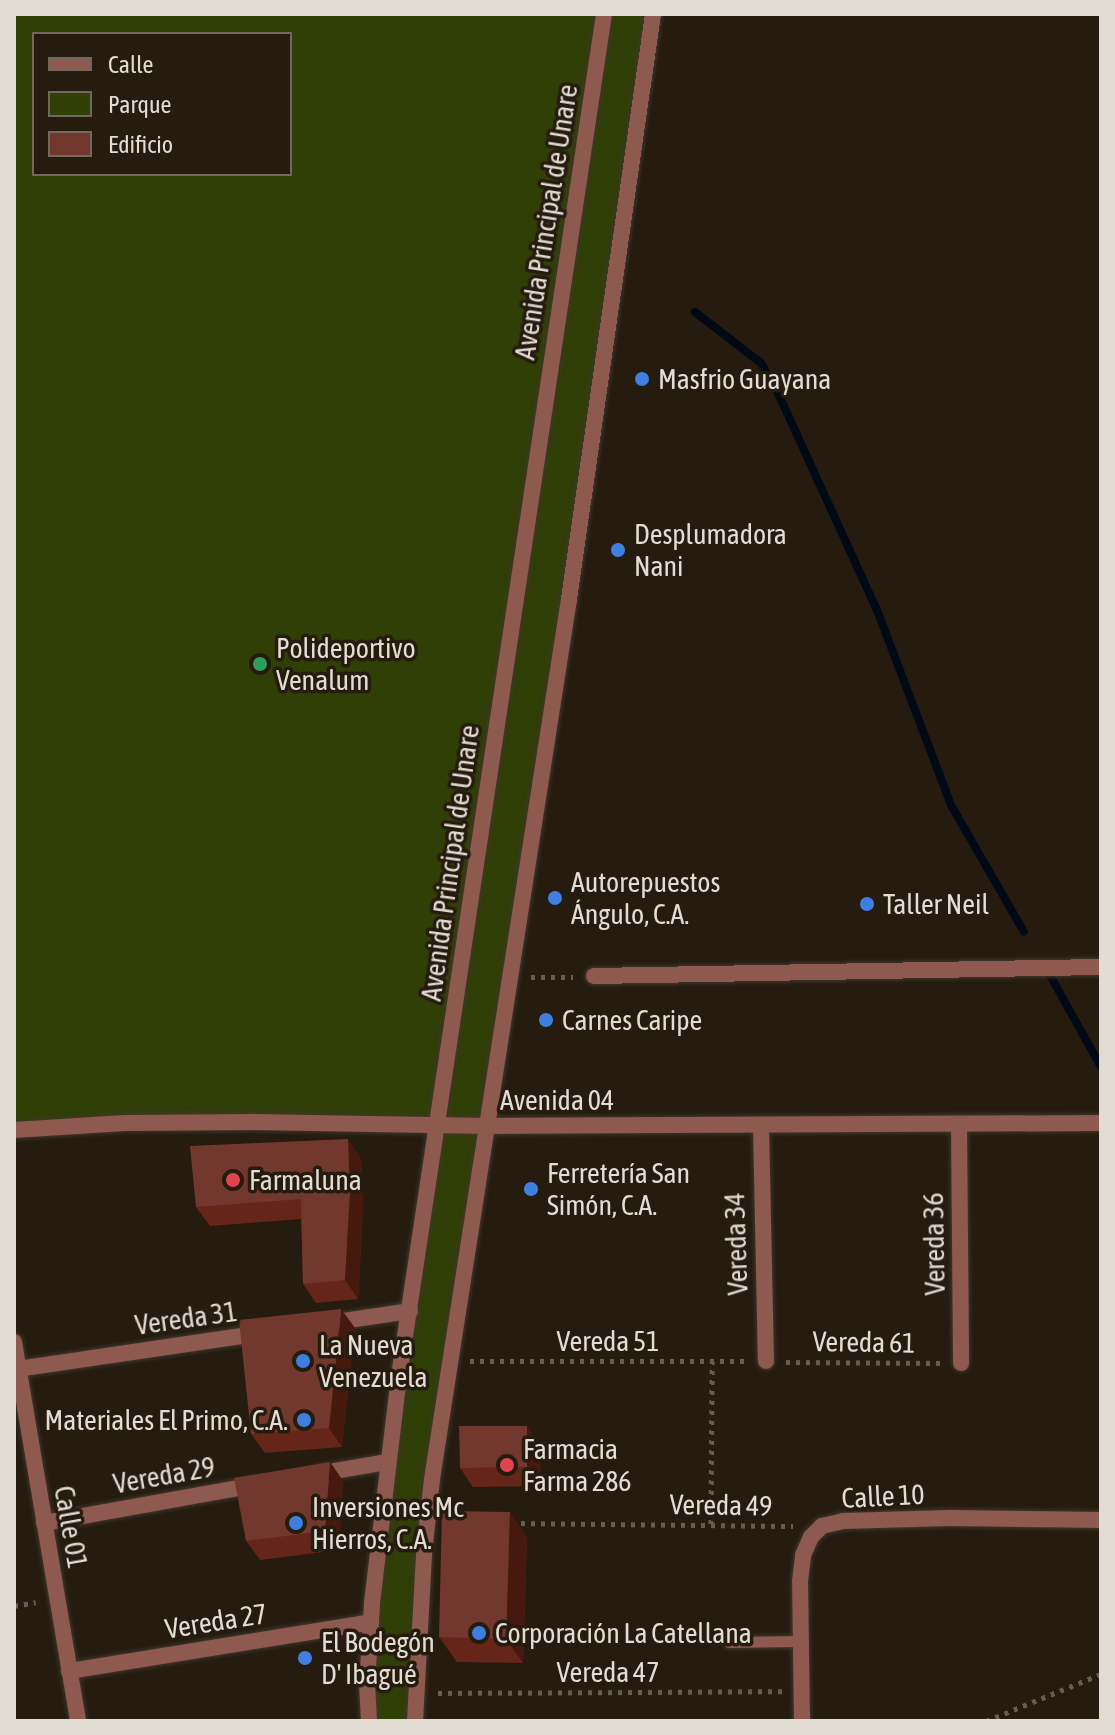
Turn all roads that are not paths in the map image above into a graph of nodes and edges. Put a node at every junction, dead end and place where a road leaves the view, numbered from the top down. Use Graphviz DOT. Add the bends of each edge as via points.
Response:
graph roads {
  1 [pos="604,14"];
  2 [pos="653,14"];
  3 [pos="1101,967"];
  4 [pos="594,976"];
  5 [pos="1101,1123"];
  6 [pos="959,1124"];
  7 [pos="761,1125"];
  8 [pos="438,1126"];
  9 [pos="489,1126"];
  10 [pos="14,1130"];
  11 [pos="410,1311"];
  12 [pos="316,1325"];
  13 [pos="284,1330"];
  14 [pos="14,1342"];
  15 [pos="766,1361"];
  16 [pos="961,1363"];
  17 [pos="18,1369"];
  18 [pos="21,1432"];
  19 [pos="387,1462"];
  20 [pos="1101,1520"];
  21 [pos="44,1523"];
  22 [pos="371,1622"];
  23 [pos="799,1641"];
  24 [pos="729,1642"];
  25 [pos="69,1671"];
  26 [pos="78,1721"];
  27 [pos="369,1721"];
  28 [pos="415,1721"];
  29 [pos="802,1721"];
  1 -- 8 [label="street, Avenida Principal de Unare"];
  2 -- 9 [label="street"];
  3 -- 4 [label="street"];
  5 -- 6 [label="street, Avenida 04"];
  6 -- 7 [label="street, Avenida 04"];
  6 -- 16 [label="street, Vereda 36"];
  7 -- 9 [label="street, Avenida 04"];
  7 -- 15 [label="street, Vereda 34"];
  8 -- 9 [label="street, Avenida 04"];
  8 -- 10 [label="street, Avenida 04" via="125,1123"];
  8 -- 11 [label="street, Avenida Principal de Unare"];
  9 -- 28 [label="street" via="424,1553"];
  11 -- 12 [label="street"];
  11 -- 19 [label="street, Avenida Principal de Unare"];
  13 -- 17 [label="street, Vereda 31"];
  14 -- 17 [label="street, Calle 01"];
  17 -- 18 [label="street, Calle 01"];
  18 -- 21 [label="street, Calle 01"];
  19 -- 21 [label="street, Vereda 29"];
  19 -- 22 [label="street, Avenida Principal de Unare"];
  20 -- 23 [label="street, Calle 10" via="950,1518 822,1526 803,1555"];
  21 -- 25 [label="street, Calle 01"];
  22 -- 25 [label="street, Vereda 27"];
  22 -- 27 [label="street, Avenida Principal de Unare"];
  23 -- 24 [label="lane"];
  23 -- 29 [label="street, Calle 10"];
  25 -- 26 [label="street, Calle 01"];
}
